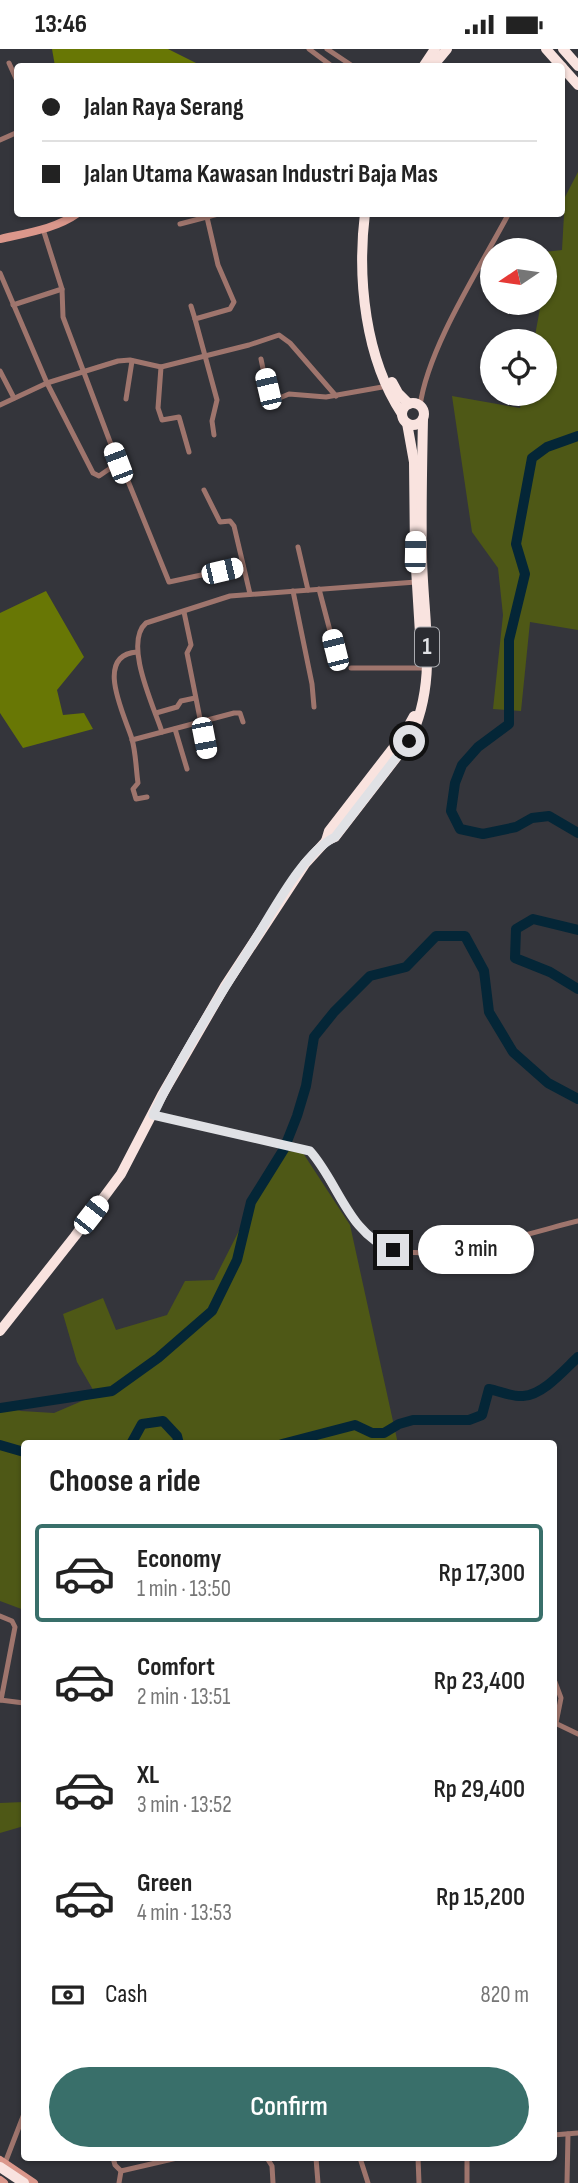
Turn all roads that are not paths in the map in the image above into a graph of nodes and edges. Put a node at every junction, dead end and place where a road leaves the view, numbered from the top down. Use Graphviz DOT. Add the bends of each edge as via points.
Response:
graph roads {
  1 [pos="309,49"];
  2 [pos="327,49"];
  3 [pos="447,49"];
  4 [pos="546,49"];
  5 [pos="563,49"];
  6 [pos="328,63"];
  7 [pos="348,63"];
  8 [pos="435,63"];
  9 [pos="558,63"];
  10 [pos="9,64"];
  11 [pos="578,66"];
  12 [pos="565,70"];
  13 [pos="14,75"];
  14 [pos="578,85"];
  15 [pos="72,217"];
  16 [pos="201,217"];
  17 [pos="207,217"];
  18 [pos="365,217"];
  19 [pos="507,217"];
  20 [pos="180,224"];
  21 [pos="43,229"];
  22 [pos="0,239"];
  23 [pos="0,273"];
  24 [pos="62,289"];
  25 [pos="9,296"];
  26 [pos="0,300"];
  27 [pos="13,305"];
  28 [pos="191,306"];
  29 [pos="195,319"];
  30 [pos="370,326"];
  31 [pos="205,356"];
  32 [pos="261,359"];
  33 [pos="132,361"];
  34 [pos="161,367"];
  35 [pos="0,371"];
  36 [pos="85,371"];
  37 [pos="47,383"];
  38 [pos="388,386"];
  39 [pos="336,396"];
  40 [pos="14,398"];
  41 [pos="126,399"];
  42 [pos="409,404"];
  43 [pos="0,405"];
  44 [pos="420,406"];
  45 [pos="405,419"];
  46 [pos="423,419"];
  47 [pos="214,435"];
  48 [pos="189,452"];
  49 [pos="118,463"];
  50 [pos="204,491"];
  51 [pos="419,501"];
  52 [pos="298,547"];
  53 [pos="243,566"];
  54 [pos="416,582"];
  55 [pos="320,589"];
  56 [pos="308,590"];
  57 [pos="293,591"];
  58 [pos="250,594"];
  59 [pos="184,612"];
  60 [pos="335,650"];
  61 [pos="137,652"];
  62 [pos="351,668"];
  63 [pos="422,668"];
  64 [pos="195,698"];
  65 [pos="314,707"];
  66 [pos="156,713"];
  67 [pos="201,721"];
  68 [pos="243,722"];
  69 [pos="175,729"];
  70 [pos="162,732"];
  71 [pos="132,740"];
  72 [pos="207,754"];
  73 [pos="187,769"];
  74 [pos="148,797"];
  75 [pos="326,841"];
  76 [pos="153,1115"];
  77 [pos="578,1221"];
  78 [pos="0,1331"];
  79 [pos="0,1616"];
  80 [pos="557,1687"];
  81 [pos="0,1700"];
  82 [pos="21,1703"];
  83 [pos="557,1712"];
  84 [pos="557,1724"];
  85 [pos="578,1734"];
  86 [pos="21,2122"];
  87 [pos="578,2133"];
  88 [pos="557,2134"];
  89 [pos="568,2134"];
  90 [pos="114,2161"];
  91 [pos="164,2161"];
  92 [pos="269,2161"];
  93 [pos="316,2161"];
  94 [pos="361,2161"];
  95 [pos="418,2161"];
  96 [pos="467,2161"];
  97 [pos="2,2163"];
  98 [pos="121,2171"];
  99 [pos="0,2173"];
  100 [pos="14,2183"];
  101 [pos="24,2183"];
  102 [pos="34,2183"];
  103 [pos="119,2183"];
  104 [pos="273,2183"];
  105 [pos="318,2183"];
  106 [pos="368,2183"];
  107 [pos="419,2183"];
  108 [pos="467,2183"];
  109 [pos="567,2183"];
  1 -- 6 [label="street"];
  2 -- 7 [label="street"];
  3 -- 8 [label="highway"];
  4 -- 9 [label="highway"];
  5 -- 11 [label="highway"];
  10 -- 13 [label="street"];
  12 -- 14 [label="highway"];
  15 -- 21 [label="street"];
  16 -- 20 [label="street"];
  17 -- 29 [label="street" via="233,306"];
  18 -- 30 [label="highway, 1" via="361,261"];
  19 -- 44 [label="street" via="435,355"];
  21 -- 22 [label="street"];
  21 -- 24 [label="street"];
  23 -- 25 [label="street"];
  24 -- 27 [label="street"];
  24 -- 36 [label="street" via="62,311"];
  25 -- 26 [label="street"];
  25 -- 27 [label="street"];
  27 -- 37 [label="street"];
  28 -- 29 [label="street"];
  29 -- 31 [label="street"];
  30 -- 38 [label="highway, 1"];
  30 -- 42 [label="highway, 1" via="394,385"];
  31 -- 34 [label="street"];
  31 -- 39 [label="street" via="279,335"];
  31 -- 47 [label="street" via="218,400 212,421"];
  32 -- 39 [label="street" via="271,402 289,394"];
  33 -- 34 [label="street"];
  33 -- 36 [label="street"];
  33 -- 41 [label="street"];
  34 -- 48 [label="street" via="158,408 162,420 179,417"];
  35 -- 40 [label="street"];
  36 -- 37 [label="street"];
  36 -- 49 [label="street"];
  37 -- 40 [label="street"];
  37 -- 49 [label="street" via="95,475"];
  38 -- 39 [label="street"];
  38 -- 45 [label="highway, 1"];
  40 -- 43 [label="street"];
  42 -- 44 [label="highway"];
  42 -- 45 [label="highway"];
  44 -- 46 [label="highway, 1"];
  45 -- 46 [label="highway" via="416,425"];
  45 -- 51 [label="highway, 1"];
  46 -- 51 [label="highway, 1"];
  49 -- 53 [label="street" via="169,582"];
  50 -- 53 [label="street" via="220,522 230,521 234,526"];
  51 -- 54 [label="highway, 1"];
  51 -- 75 [label="highway, 1" via="427,682 422,712 409,741 335,837"];
  52 -- 56 [label="street"];
  53 -- 58 [label="street"];
  54 -- 55 [label="street"];
  54 -- 63 [label="highway, 1"];
  55 -- 56 [label="street"];
  55 -- 60 [label="street"];
  56 -- 57 [label="street"];
  57 -- 58 [label="street"];
  57 -- 65 [label="street"];
  58 -- 59 [label="street"];
  59 -- 61 [label="street" via="142,626"];
  59 -- 64 [label="street"];
  61 -- 66 [label="street"];
  61 -- 71 [label="street" via="124,654 116,664 115,694"];
  62 -- 63 [label="street"];
  63 -- 75 [label="highway, 1" via="419,699 410,723"];
  64 -- 66 [label="street"];
  64 -- 67 [label="street"];
  66 -- 70 [label="street"];
  67 -- 68 [label="street" via="237,712"];
  67 -- 69 [label="street"];
  67 -- 72 [label="street"];
  69 -- 70 [label="street"];
  69 -- 73 [label="street"];
  70 -- 71 [label="street"];
  71 -- 74 [label="street" via="138,783 134,796"];
  75 -- 76 [label="highway, 1" via="305,865 225,986"];
  76 -- 77 [label="street" via="310,1151 354,1219 372,1239 393,1250 418,1254 456,1251"];
  76 -- 78 [label="highway, 1" via="121,1174"];
  79 -- 81 [label="street" via="15,1627"];
  80 -- 83 [label="street" via="561,1698"];
  81 -- 82 [label="street"];
  84 -- 85 [label="street"];
  86 -- 97 [label="street"];
  87 -- 89 [label="street"];
  88 -- 89 [label="street"];
  89 -- 109 [label="street"];
  90 -- 98 [label="street"];
  91 -- 98 [label="street"];
  92 -- 104 [label="street"];
  93 -- 105 [label="street"];
  94 -- 106 [label="street"];
  95 -- 107 [label="street"];
  96 -- 108 [label="street"];
  97 -- 101 [label="highway"];
  97 -- 102 [label="street"];
  98 -- 103 [label="street"];
  99 -- 100 [label="highway"];
}
